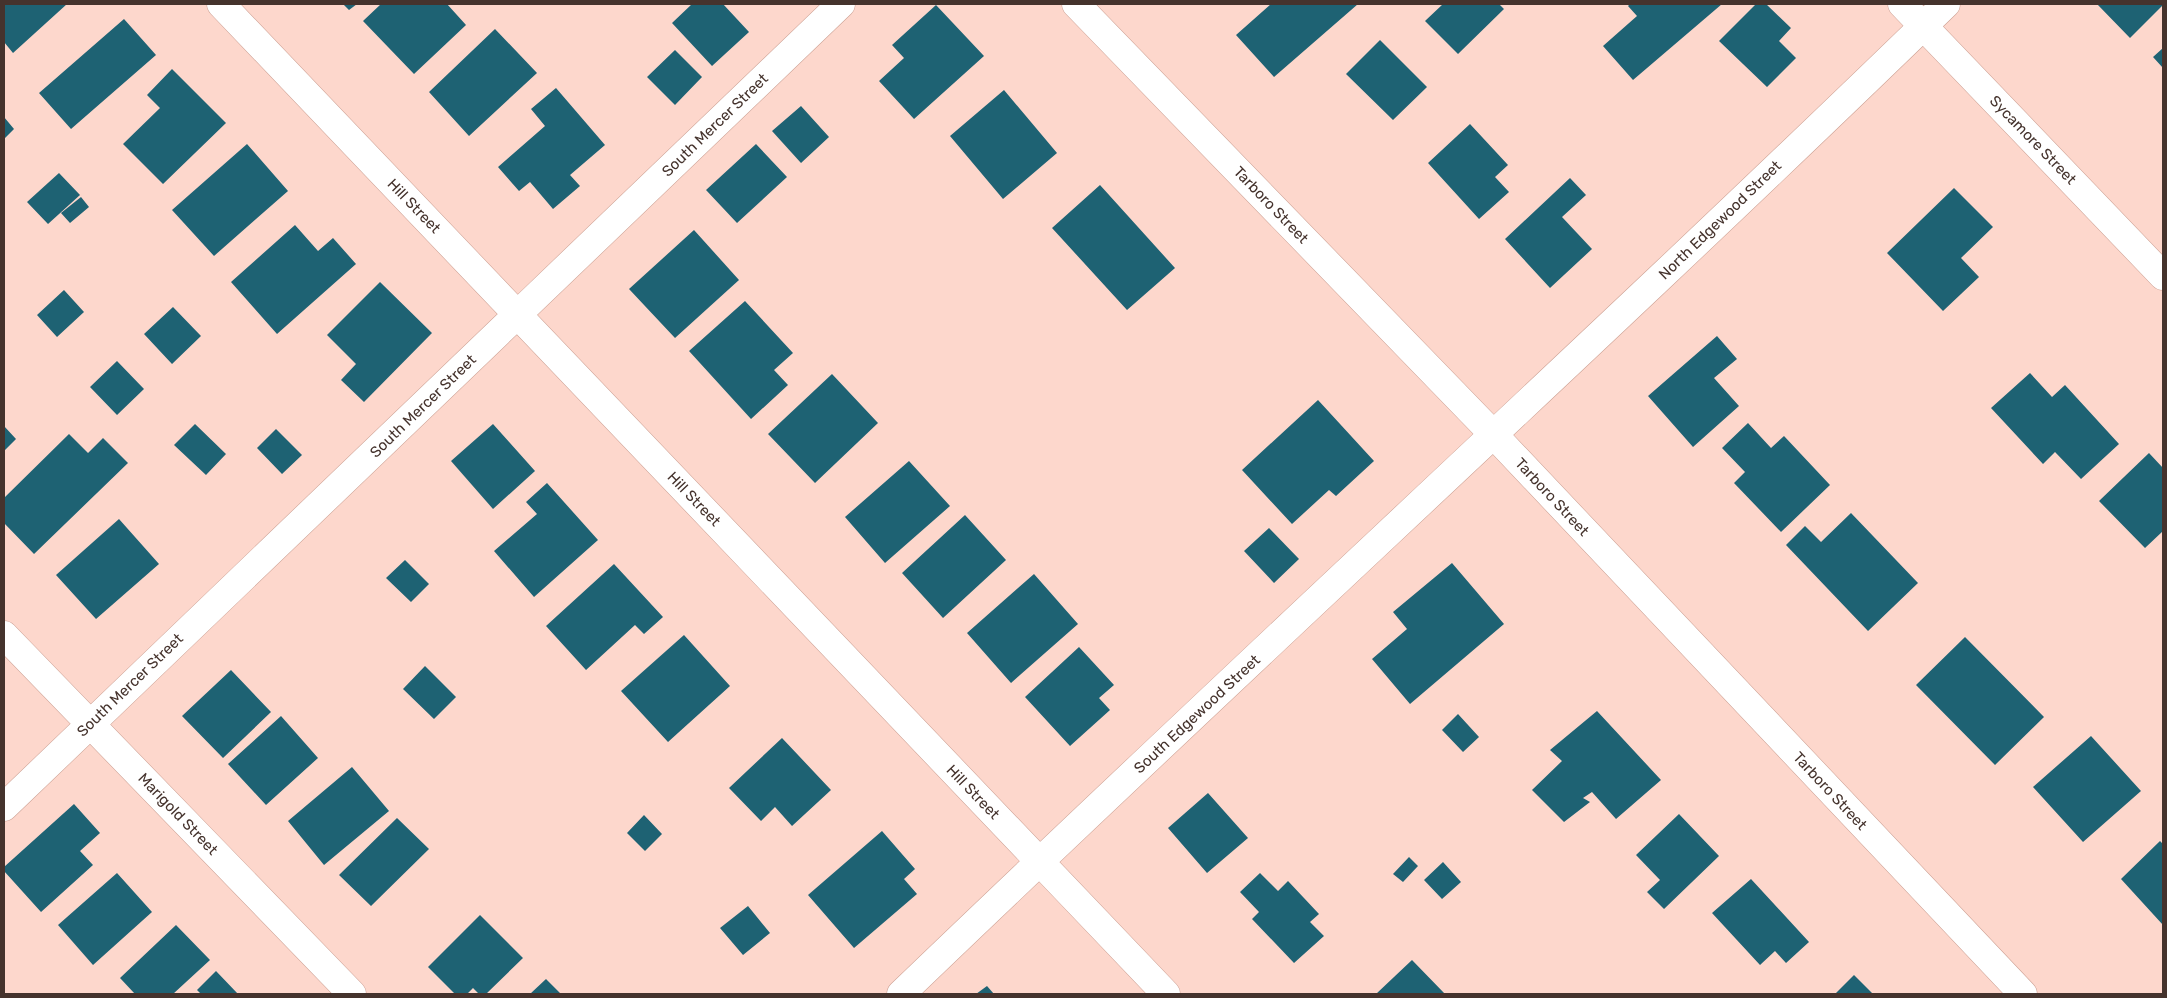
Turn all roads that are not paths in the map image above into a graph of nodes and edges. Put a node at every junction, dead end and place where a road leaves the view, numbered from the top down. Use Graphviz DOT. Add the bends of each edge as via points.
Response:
graph roads {
  1 [pos="221,4"];
  2 [pos="841,4"];
  3 [pos="1076,4"];
  4 [pos="1902,4"];
  5 [pos="1946,4"];
  6 [pos="1924,26"];
  7 [pos="2163,276"];
  8 [pos="519,315"];
  9 [pos="1494,435"];
  10 [pos="4,635"];
  11 [pos="90,723"];
  12 [pos="4,806"];
  13 [pos="1039,861"];
  14 [pos="352,994"];
  15 [pos="901,994"];
  16 [pos="1166,994"];
  17 [pos="2023,994"];
  1 -- 8 [label="street, Hill Street"];
  2 -- 8 [label="street, South Mercer Street"];
  3 -- 9 [label="street, Tarboro Street"];
  4 -- 6 [label="street, Sycamore Street"];
  5 -- 6 [label="street, North Edgewood Street"];
  6 -- 7 [label="street, Sycamore Street"];
  6 -- 9 [label="street, North Edgewood Street"];
  8 -- 11 [label="street, South Mercer Street"];
  8 -- 13 [label="street, Hill Street"];
  9 -- 13 [label="street, South Edgewood Street"];
  9 -- 17 [label="street, Tarboro Street"];
  10 -- 11 [label="street, Marigold Street"];
  11 -- 12 [label="street, South Mercer Street"];
  11 -- 14 [label="street, Marigold Street"];
  13 -- 15 [label="street, South Edgewood Street"];
  13 -- 16 [label="street, Hill Street"];
}
